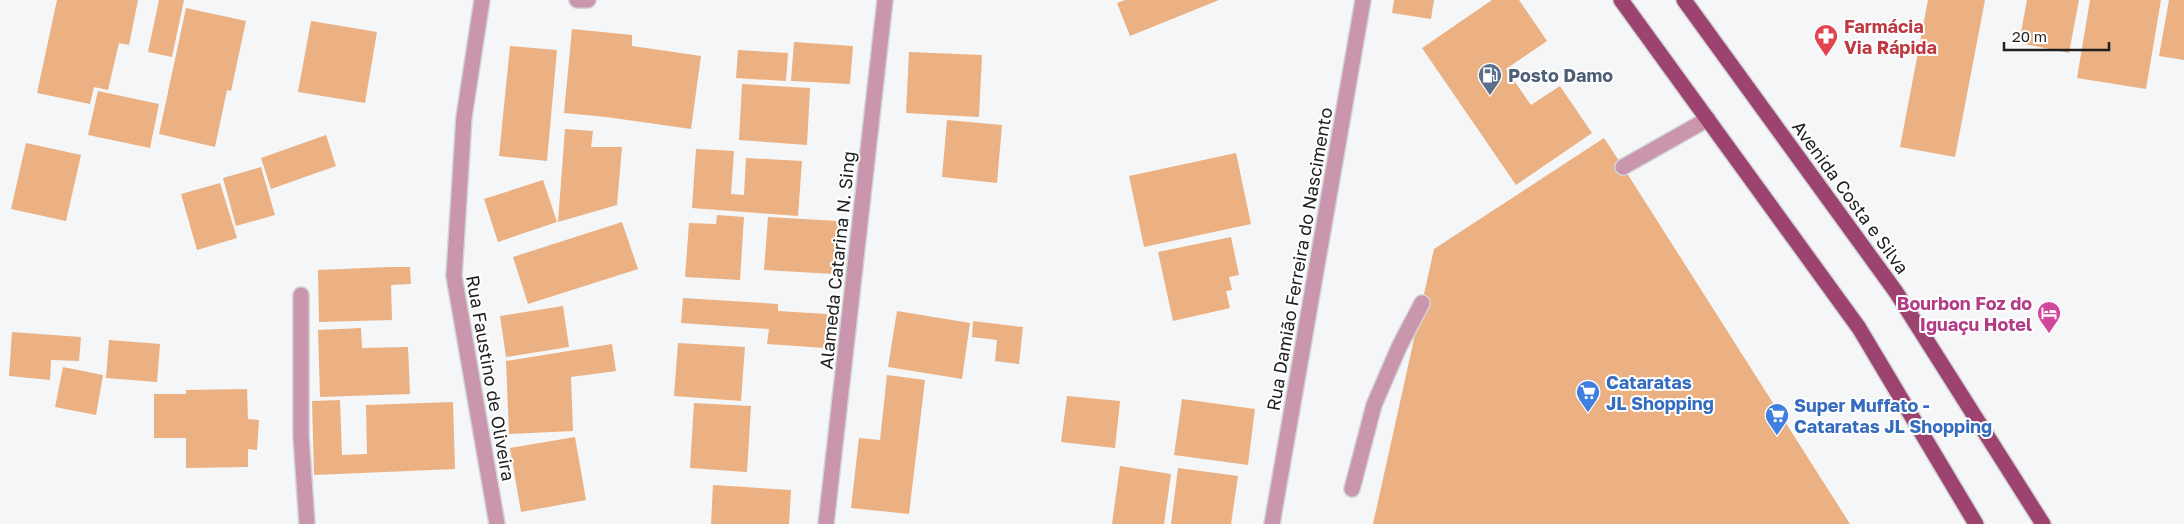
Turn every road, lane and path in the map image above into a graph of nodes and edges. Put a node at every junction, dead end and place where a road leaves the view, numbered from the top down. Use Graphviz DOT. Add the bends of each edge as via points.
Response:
graph roads {
  1 [pos="482,0"];
  2 [pos="885,0"];
  3 [pos="1362,0"];
  4 [pos="1622,0"];
  5 [pos="1684,0"];
  6 [pos="1708,120"];
  7 [pos="1623,167"];
  8 [pos="301,295"];
  9 [pos="1422,303"];
  10 [pos="1352,489"];
  11 [pos="307,524"];
  12 [pos="497,524"];
  13 [pos="826,524"];
  14 [pos="1272,524"];
  15 [pos="1976,524"];
  16 [pos="2043,524"];
  1 -- 12 [label="street, Rua Faustino de Oliveira" via="464,117 454,276"];
  2 -- 13 [label="street, Alameda Catarina N. Sing"];
  3 -- 14 [label="street, Rua Damião Ferreira do Nascimento"];
  4 -- 6 [label="main road"];
  5 -- 16 [label="main road, Avenida Costa e Silva" via="1896,292"];
  6 -- 7 [label="street"];
  6 -- 15 [label="main road" via="1859,328"];
  8 -- 11 [label="street" via="301,436"];
  9 -- 10 [label="street" via="1374,404"];
}
